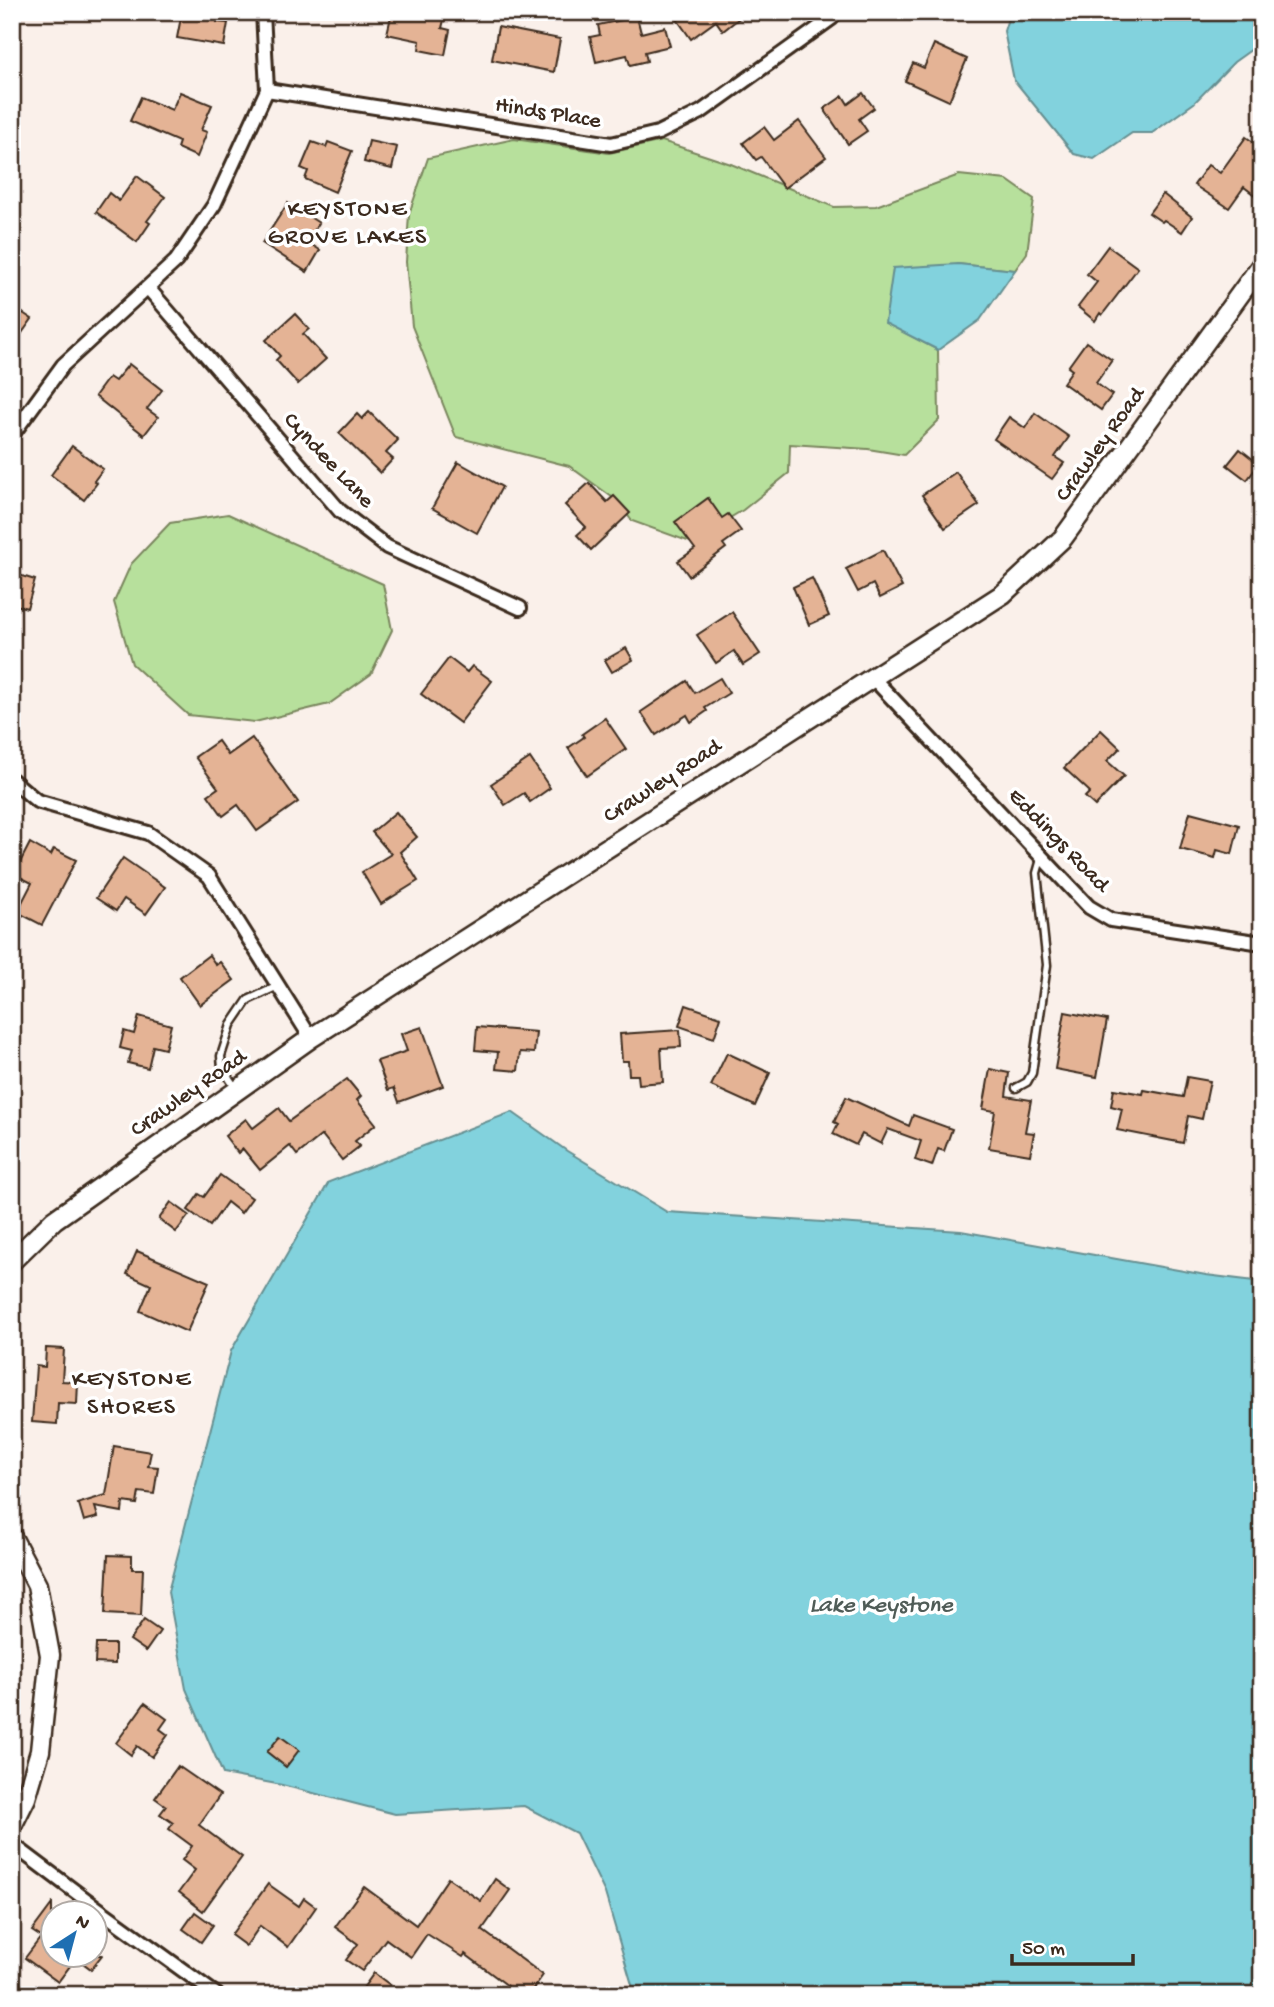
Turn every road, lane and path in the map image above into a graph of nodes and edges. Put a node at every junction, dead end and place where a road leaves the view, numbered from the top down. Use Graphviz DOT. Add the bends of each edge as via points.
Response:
graph roads {
  1 [pos="262,12"];
  2 [pos="832,18"];
  3 [pos="267,90"];
  4 [pos="1258,276"];
  5 [pos="148,288"];
  6 [pos="12,435"];
  7 [pos="520,608"];
  8 [pos="872,677"];
  9 [pos="12,780"];
  10 [pos="1042,857"];
  11 [pos="1262,943"];
  12 [pos="278,986"];
  13 [pos="311,1038"];
  14 [pos="1016,1088"];
  15 [pos="237,1090"];
  16 [pos="12,1261"];
  17 [pos="12,1537"];
  18 [pos="12,1826"];
  19 [pos="12,1844"];
  20 [pos="218,1995"];
  1 -- 3 [label="street"];
  2 -- 3 [label="street, Hinds Place" via="701,112 657,133 611,144"];
  3 -- 5 [label="street" via="214,205 176,261"];
  4 -- 8 [label="street, Crawley Road" via="1063,538 1003,594"];
  5 -- 6 [label="street" via="62,365"];
  5 -- 7 [label="street, Cyndee Lane" via="340,511 387,547"];
  8 -- 10 [label="street, Eddings Road"];
  8 -- 13 [label="street, Crawley Road"];
  9 -- 12 [label="street" via="37,801 148,833 209,876"];
  10 -- 11 [label="street, Eddings Road" via="1089,907 1111,920"];
  10 -- 14 [label="lane" via="1037,873 1047,965 1032,1073"];
  12 -- 13 [label="street"];
  12 -- 15 [label="lane" via="248,1000 231,1024 222,1068"];
  13 -- 15 [label="street, Crawley Road"];
  15 -- 16 [label="street, Crawley Road" via="54,1220"];
  17 -- 18 [label="street" via="37,1585 50,1655 40,1751"];
  19 -- 20 [label="street"];
}
